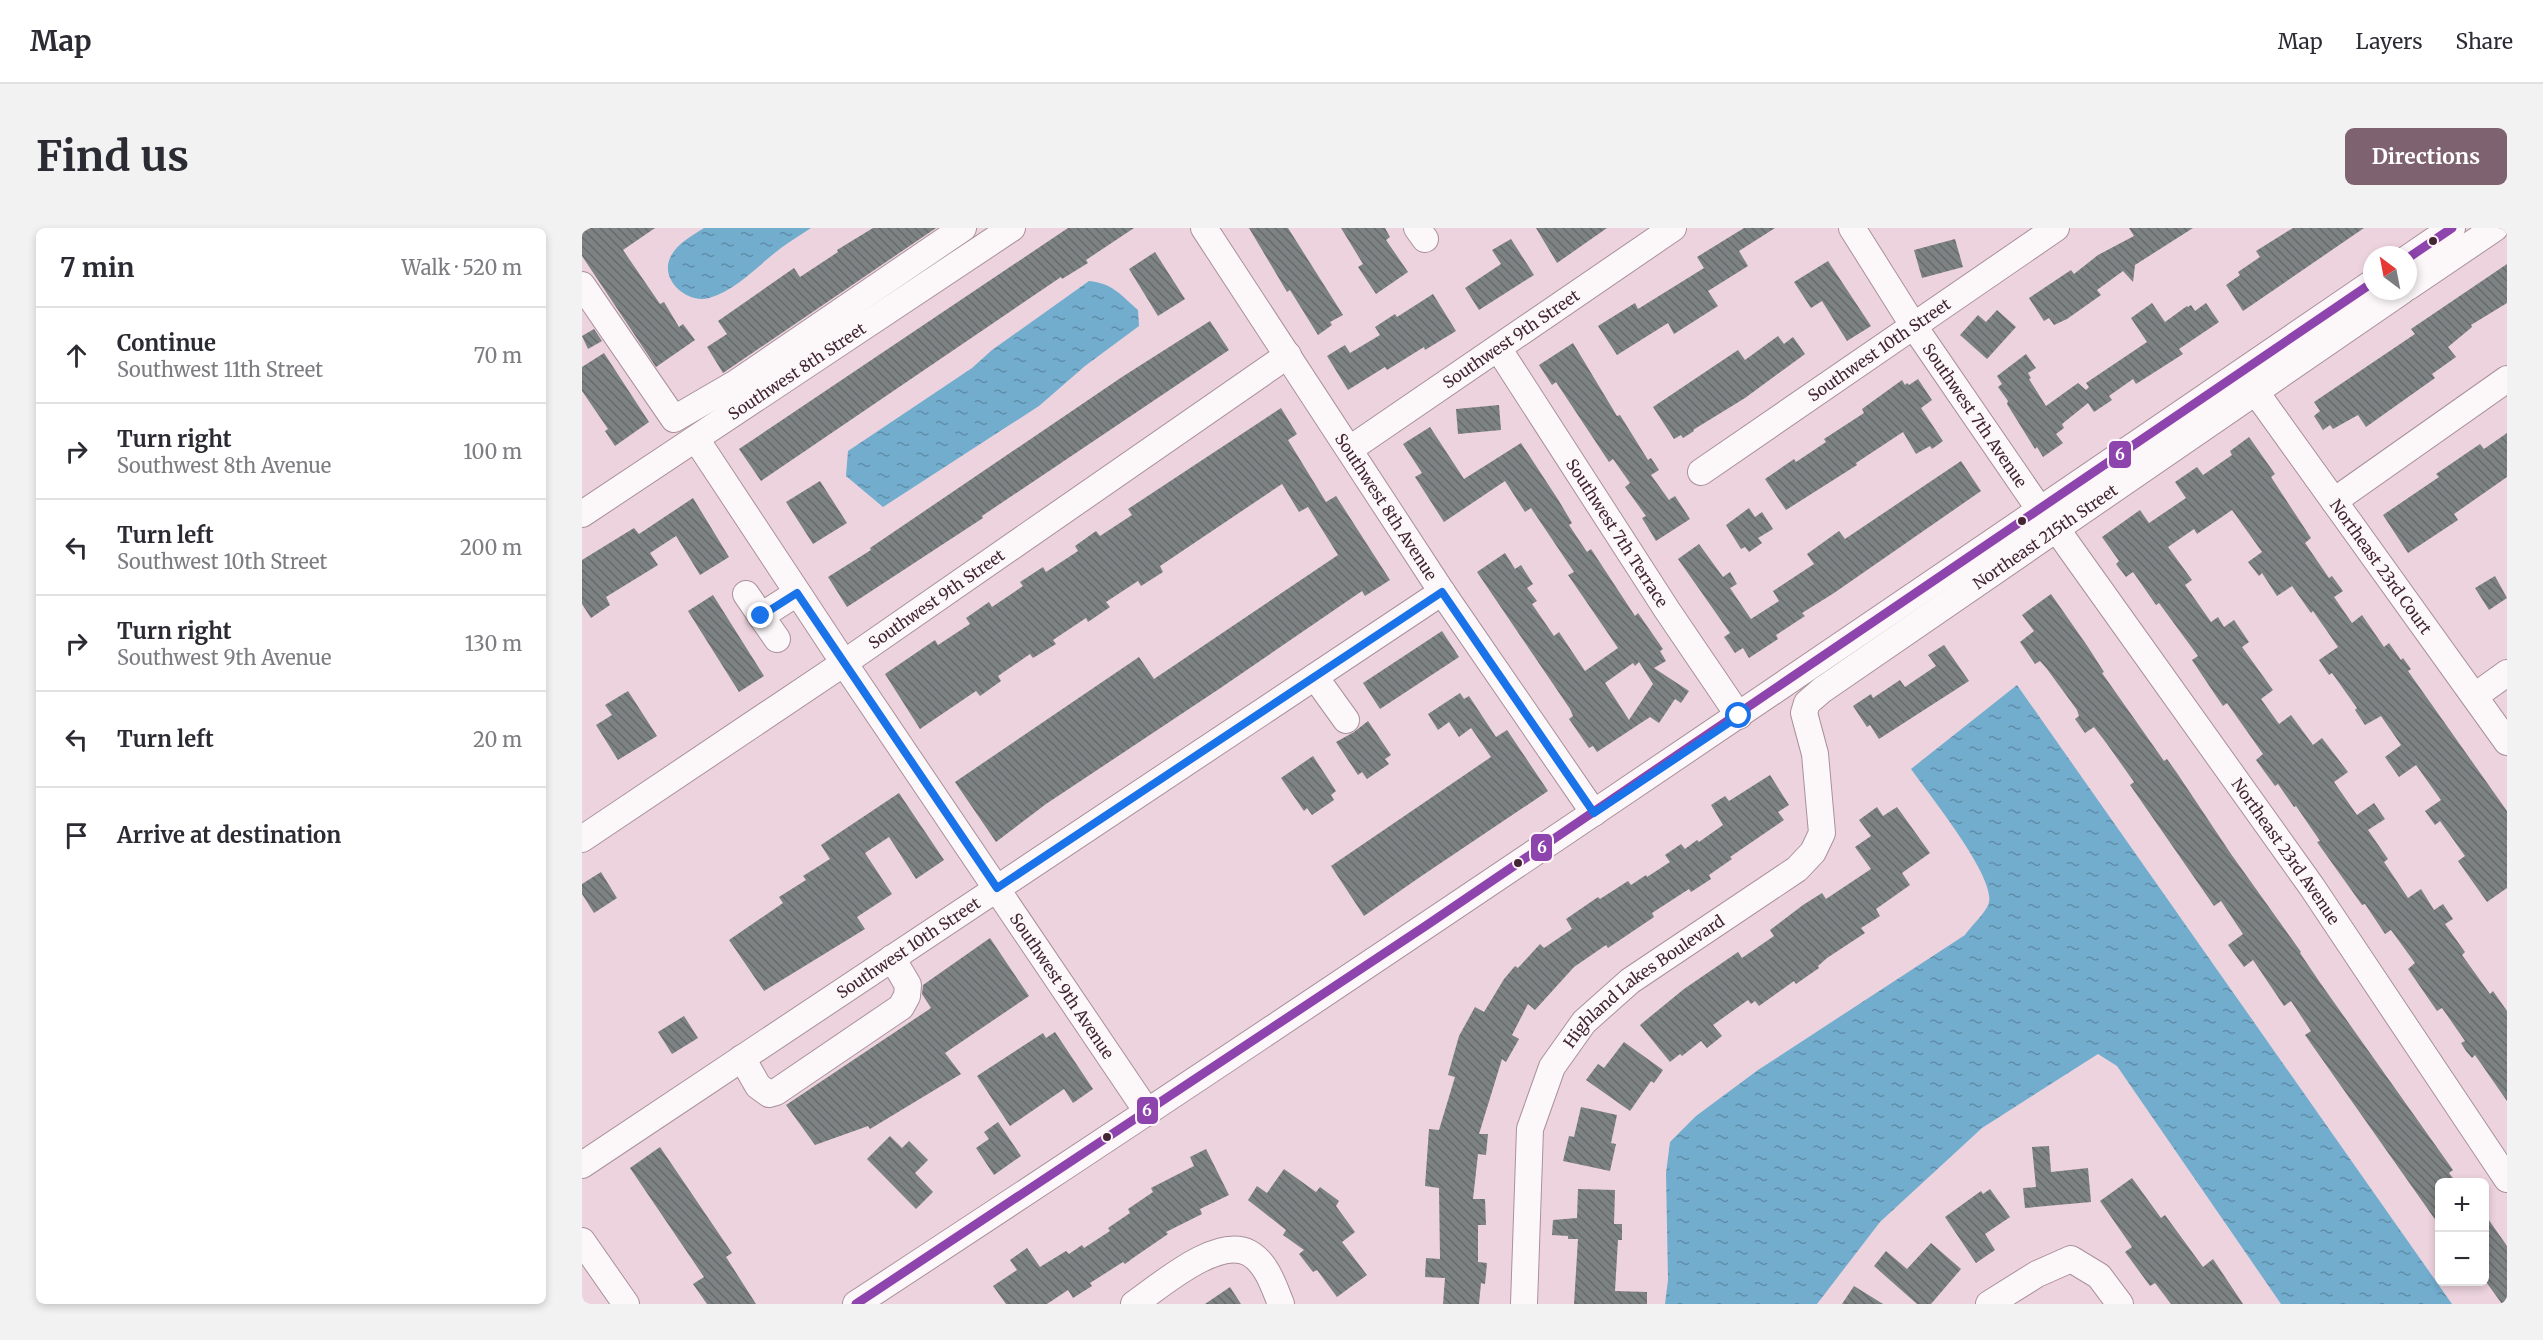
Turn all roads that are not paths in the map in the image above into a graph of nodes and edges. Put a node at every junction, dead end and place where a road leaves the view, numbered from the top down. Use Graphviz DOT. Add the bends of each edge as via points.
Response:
graph roads {
  1 [pos="963,228"];
  2 [pos="1012,228"];
  3 [pos="1204,228"];
  4 [pos="1673,228"];
  5 [pos="1852,228"];
  6 [pos="2056,228"];
  7 [pos="2452,228"];
  8 [pos="2495,228"];
  9 [pos="2417,252"];
  10 [pos="2417,281"];
  11 [pos="582,285"];
  12 [pos="2363,290"];
  13 [pos="2389,300"];
  14 [pos="1913,325"];
  15 [pos="1498,348"];
  16 [pos="1288,355"];
  17 [pos="2507,379"];
  18 [pos="2255,391"];
  19 [pos="696,440"];
  20 [pos="1350,449"];
  21 [pos="1701,472"];
  22 [pos="2334,501"];
  23 [pos="582,514"];
  24 [pos="2048,519"];
  25 [pos="1442,592"];
  26 [pos="797,593"];
  27 [pos="746,594"];
  28 [pos="761,616"];
  29 [pos="777,639"];
  30 [pos="844,663"];
  31 [pos="2507,673"];
  32 [pos="1315,677"];
  33 [pos="2475,696"];
  34 [pos="1807,703"];
  35 [pos="1739,716"];
  36 [pos="1346,720"];
  37 [pos="2507,742"];
  38 [pos="1594,813"];
  39 [pos="582,839"];
  40 [pos="997,888"];
  41 [pos="892,958"];
  42 [pos="742,1058"];
  43 [pos="1148,1113"];
  44 [pos="582,1165"];
  45 [pos="2507,1179"];
  46 [pos="582,1241"];
  47 [pos="626,1304"];
  48 [pos="856,1304"];
  49 [pos="1134,1304"];
  50 [pos="1281,1304"];
  51 [pos="1524,1304"];
  52 [pos="1989,1304"];
  53 [pos="2120,1304"];
  1 -- 11 [label="street" via="736,382 674,419"];
  2 -- 19 [label="street, Southwest 8th Street"];
  3 -- 16 [label="street, Southwest 8th Avenue"];
  4 -- 15 [label="street, Southwest 9th Street"];
  5 -- 14 [label="street, Southwest 7th Avenue"];
  6 -- 14 [label="street, Southwest 10th Street"];
  7 -- 9 [label="street"];
  8 -- 10 [label="street"];
  12 -- 24 [label="street"];
  13 -- 18 [label="street, Northeast 215th Street"];
  14 -- 21 [label="street, Southwest 10th Street"];
  14 -- 24 [label="street, Southwest 7th Avenue"];
  15 -- 20 [label="street, Southwest 9th Street"];
  15 -- 35 [label="street, Southwest 7th Terrace"];
  16 -- 20 [label="street, Southwest 8th Avenue"];
  16 -- 30 [label="street, Southwest 9th Street"];
  17 -- 22 [label="street"];
  18 -- 22 [label="street, Northeast 23rd Court"];
  18 -- 24 [label="street, Northeast 215th Street"];
  19 -- 23 [label="street, Southwest 8th Street"];
  19 -- 26 [label="street, Southwest 9th Avenue"];
  20 -- 25 [label="street, Southwest 8th Avenue"];
  22 -- 33 [label="street, Northeast 23rd Court"];
  24 -- 34 [label="street, Northeast 215th Street"];
  24 -- 35 [label="street"];
  24 -- 45 [label="street, Northeast 23rd Avenue" via="2312,887"];
  25 -- 32 [label="street, Southwest 10th Street"];
  25 -- 38 [label="street, Southwest 8th Avenue"];
  26 -- 28 [label="street"];
  26 -- 30 [label="street, Southwest 9th Avenue"];
  27 -- 28 [label="street"];
  28 -- 29 [label="street"];
  30 -- 39 [label="street, Southwest 9th Street"];
  30 -- 40 [label="street, Southwest 9th Avenue"];
  31 -- 33 [label="street"];
  32 -- 36 [label="street"];
  32 -- 40 [label="street, Southwest 10th Street"];
  33 -- 37 [label="street, Northeast 23rd Court"];
  34 -- 51 [label="street, Highland Lakes Boulevard" via="1804,713 1815,754 1822,833 1813,852 1797,869 1630,981 1584,1022 1552,1067 1530,1129"];
  35 -- 38 [label="street"];
  38 -- 43 [label="street"];
  40 -- 41 [label="street, Southwest 10th Street"];
  40 -- 43 [label="street, Southwest 9th Avenue"];
  41 -- 42 [label="street, Southwest 10th Street"];
  41 -- 42 [label="street" via="908,985 901,1007 776,1092 769,1094 758,1086"];
  42 -- 44 [label="street, Southwest 10th Street"];
  43 -- 48 [label="street"];
  46 -- 47 [label="street"];
  49 -- 50 [label="street" via="1208,1254 1229,1250 1249,1253 1264,1267"];
  52 -- 53 [label="street" via="2037,1274 2071,1259 2099,1276"];
}
